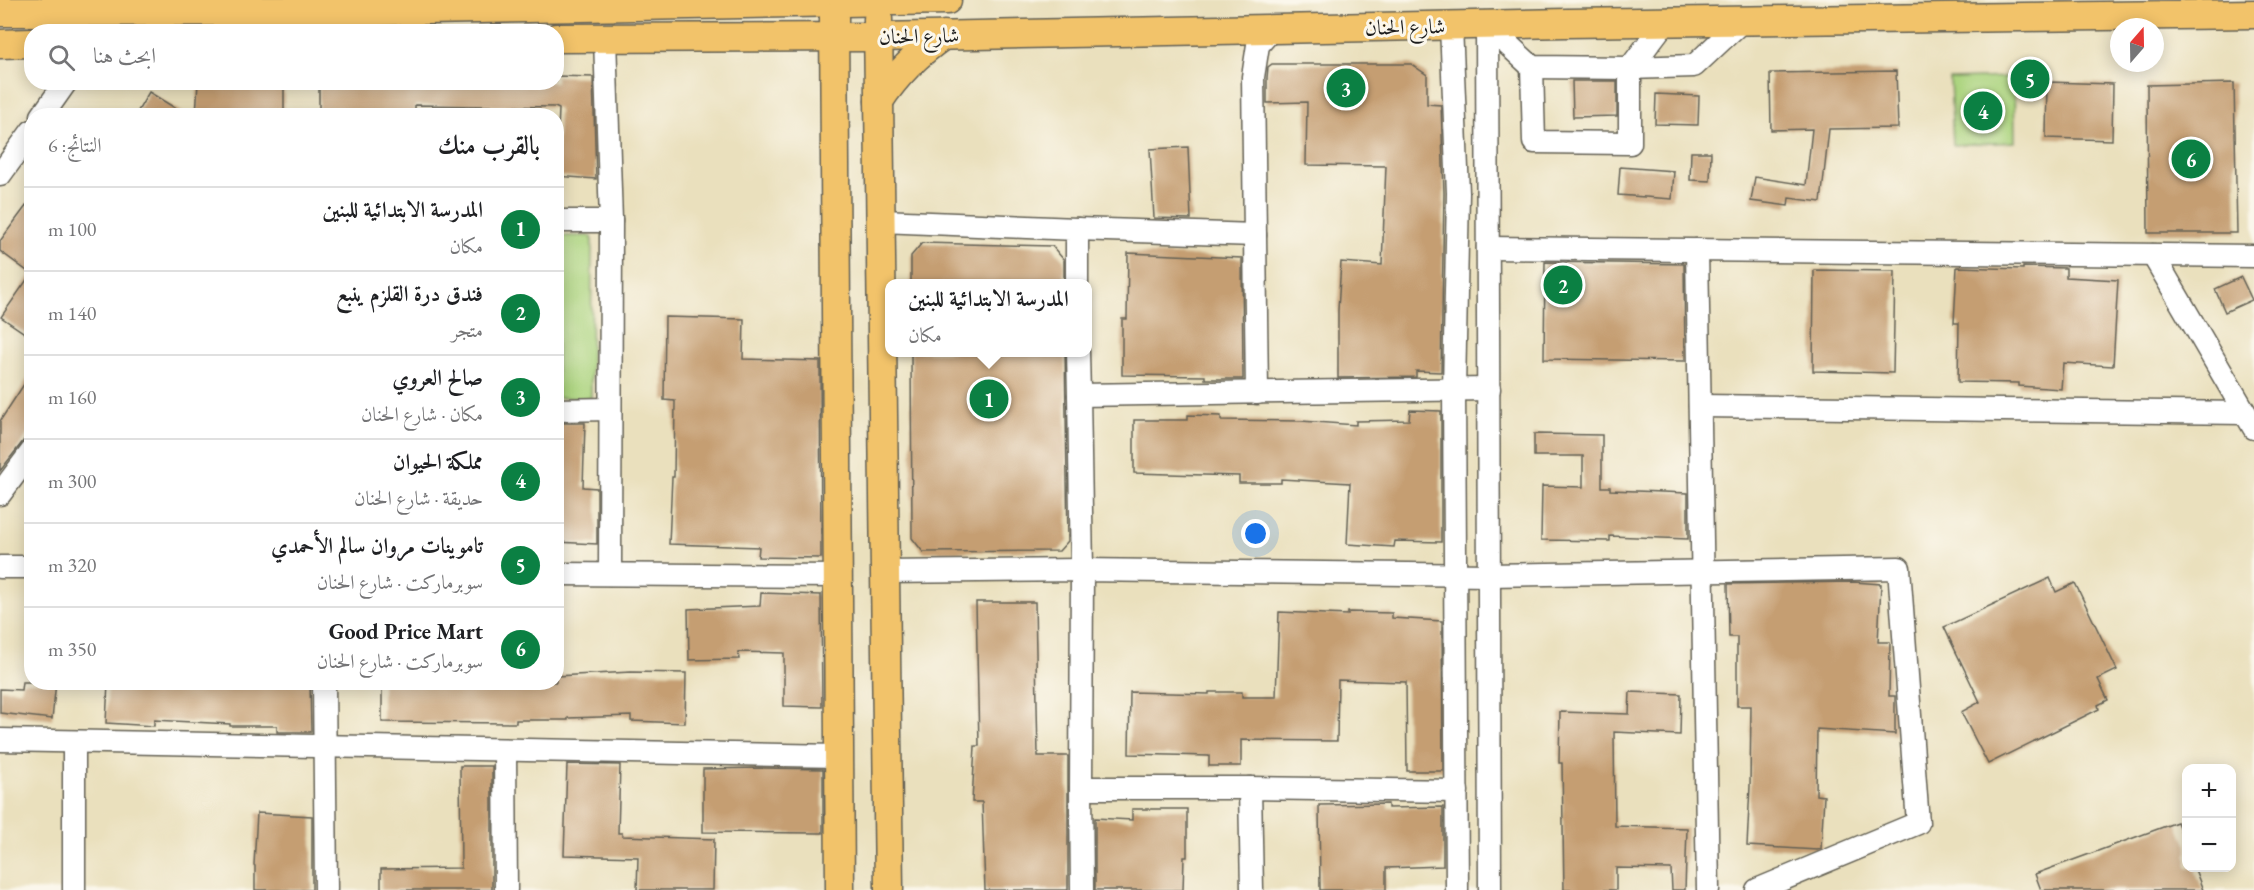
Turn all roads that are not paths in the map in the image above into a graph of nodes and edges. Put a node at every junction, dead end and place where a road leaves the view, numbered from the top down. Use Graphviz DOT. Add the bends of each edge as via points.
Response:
graph roads {
  1 [pos="947,0"];
  2 [pos="834,1"];
  3 [pos="878,1"];
  4 [pos="786,2"];
  5 [pos="114,5"];
  6 [pos="0,12"];
  7 [pos="2254,14"];
  8 [pos="2212,15"];
  9 [pos="1742,21"];
  10 [pos="1665,22"];
  11 [pos="1487,25"];
  12 [pos="1451,26"];
  13 [pos="1272,29"];
  14 [pos="2254,33"];
  15 [pos="944,35"];
  16 [pos="785,37"];
  17 [pos="835,37"];
  18 [pos="878,37"];
  19 [pos="564,38"];
  20 [pos="605,38"];
  21 [pos="24,43"];
  22 [pos="0,44"];
  23 [pos="1532,67"];
  24 [pos="1630,68"];
  25 [pos="835,85"];
  26 [pos="60,90"];
  27 [pos="879,101"];
  28 [pos="48,108"];
  29 [pos="24,142"];
  30 [pos="0,175"];
  31 [pos="1458,193"];
  32 [pos="1488,209"];
  33 [pos="564,221"];
  34 [pos="611,221"];
  35 [pos="880,221"];
  36 [pos="1077,229"];
  37 [pos="1255,235"];
  38 [pos="1488,248"];
  39 [pos="1697,250"];
  40 [pos="2153,255"];
  41 [pos="2254,256"];
  42 [pos="1077,279"];
  43 [pos="1078,357"];
  44 [pos="1489,389"];
  45 [pos="1454,390"];
  46 [pos="1257,393"];
  47 [pos="1079,395"];
  48 [pos="1700,406"];
  49 [pos="610,409"];
  50 [pos="564,410"];
  51 [pos="2250,421"];
  52 [pos="24,462"];
  53 [pos="0,494"];
  54 [pos="0,567"];
  55 [pos="24,567"];
  56 [pos="1082,570"];
  57 [pos="1703,571"];
  58 [pos="884,572"];
  59 [pos="564,574"];
  60 [pos="610,574"];
  61 [pos="1456,575"];
  62 [pos="1489,575"];
  63 [pos="838,576"];
  64 [pos="324,690"];
  65 [pos="0,740"];
  66 [pos="74,742"];
  67 [pos="324,746"];
  68 [pos="505,750"];
  69 [pos="839,756"];
  70 [pos="1081,788"];
  71 [pos="1250,788"];
  72 [pos="1457,791"];
  73 [pos="74,890"];
  74 [pos="326,890"];
  75 [pos="506,890"];
  76 [pos="840,890"];
  77 [pos="889,890"];
  78 [pos="1082,890"];
  79 [pos="1252,890"];
  80 [pos="1457,890"];
  81 [pos="1490,890"];
  82 [pos="1708,890"];
  83 [pos="1757,890"];
  1 -- 3 [label="main road, شارع الحنان"];
  2 -- 3 [label="main road, شارع الحنان"];
  2 -- 4 [label="main road, شارع الحنان"];
  2 -- 17 [label="main road"];
  3 -- 18 [label="main road"];
  4 -- 5 [label="main road, شارع الحنان" via="378,11"];
  5 -- 6 [label="main road, شارع الحنان"];
  7 -- 8 [label="main road, شارع الحنان"];
  8 -- 9 [label="main road, شارع الحنان"];
  8 -- 14 [label="main road"];
  9 -- 10 [label="main road, شارع الحنان"];
  9 -- 24 [label="street" via="1694,66"];
  10 -- 11 [label="main road, شارع الحنان"];
  10 -- 24 [label="street"];
  11 -- 12 [label="main road, شارع الحنان"];
  11 -- 23 [label="street"];
  11 -- 32 [label="street"];
  12 -- 13 [label="main road, شارع الحنان"];
  12 -- 31 [label="street"];
  13 -- 15 [label="main road, شارع الحنان"];
  13 -- 37 [label="street" via="1258,45 1253,65"];
  15 -- 18 [label="main road, شارع الحنان"];
  15 -- 27 [label="main road" via="890,83"];
  16 -- 17 [label="main road, شارع الحنان"];
  16 -- 20 [label="main road, شارع الحنان"];
  16 -- 25 [label="main road" via="799,45"];
  17 -- 18 [label="main road, شارع الحنان"];
  17 -- 25 [label="main road"];
  18 -- 27 [label="main road"];
  19 -- 20 [label="main road, شارع الحنان"];
  20 -- 34 [label="street"];
  21 -- 22 [label="main road"];
  23 -- 24 [label="street"];
  23 -- 24 [label="street" via="1534,142 1630,143"];
  25 -- 63 [label="main road"];
  26 -- 28 [label="street"];
  27 -- 35 [label="main road"];
  29 -- 30 [label="street"];
  31 -- 32 [label="street"];
  31 -- 45 [label="street"];
  32 -- 38 [label="street"];
  33 -- 34 [label="street"];
  34 -- 49 [label="street"];
  35 -- 36 [label="street"];
  35 -- 58 [label="main road"];
  36 -- 37 [label="street"];
  36 -- 42 [label="street"];
  37 -- 46 [label="street"];
  38 -- 39 [label="street"];
  38 -- 44 [label="street"];
  39 -- 40 [label="street"];
  39 -- 48 [label="street"];
  40 -- 41 [label="street"];
  40 -- 51 [label="street"];
  43 -- 47 [label="street"];
  44 -- 45 [label="street"];
  44 -- 62 [label="street"];
  45 -- 46 [label="street"];
  45 -- 61 [label="street"];
  46 -- 47 [label="street"];
  47 -- 56 [label="street"];
  48 -- 51 [label="street"];
  48 -- 57 [label="street"];
  49 -- 50 [label="street"];
  49 -- 60 [label="street"];
  52 -- 53 [label="street"];
  54 -- 55 [label="street"];
  56 -- 58 [label="street"];
  56 -- 61 [label="street"];
  56 -- 70 [label="street"];
  57 -- 62 [label="street"];
  57 -- 82 [label="street"];
  57 -- 83 [label="street" via="1899,568 1918,822"];
  58 -- 77 [label="main road"];
  59 -- 60 [label="street"];
  60 -- 63 [label="street"];
  61 -- 62 [label="street"];
  61 -- 72 [label="street"];
  62 -- 81 [label="street"];
  63 -- 69 [label="main road"];
  64 -- 67 [label="street"];
  65 -- 66 [label="street"];
  66 -- 67 [label="street"];
  66 -- 73 [label="street"];
  67 -- 68 [label="street"];
  67 -- 74 [label="street"];
  68 -- 69 [label="street"];
  68 -- 75 [label="street"];
  69 -- 76 [label="main road"];
  70 -- 71 [label="street"];
  70 -- 78 [label="street"];
  71 -- 72 [label="street"];
  71 -- 79 [label="street"];
  72 -- 80 [label="street"];
}
